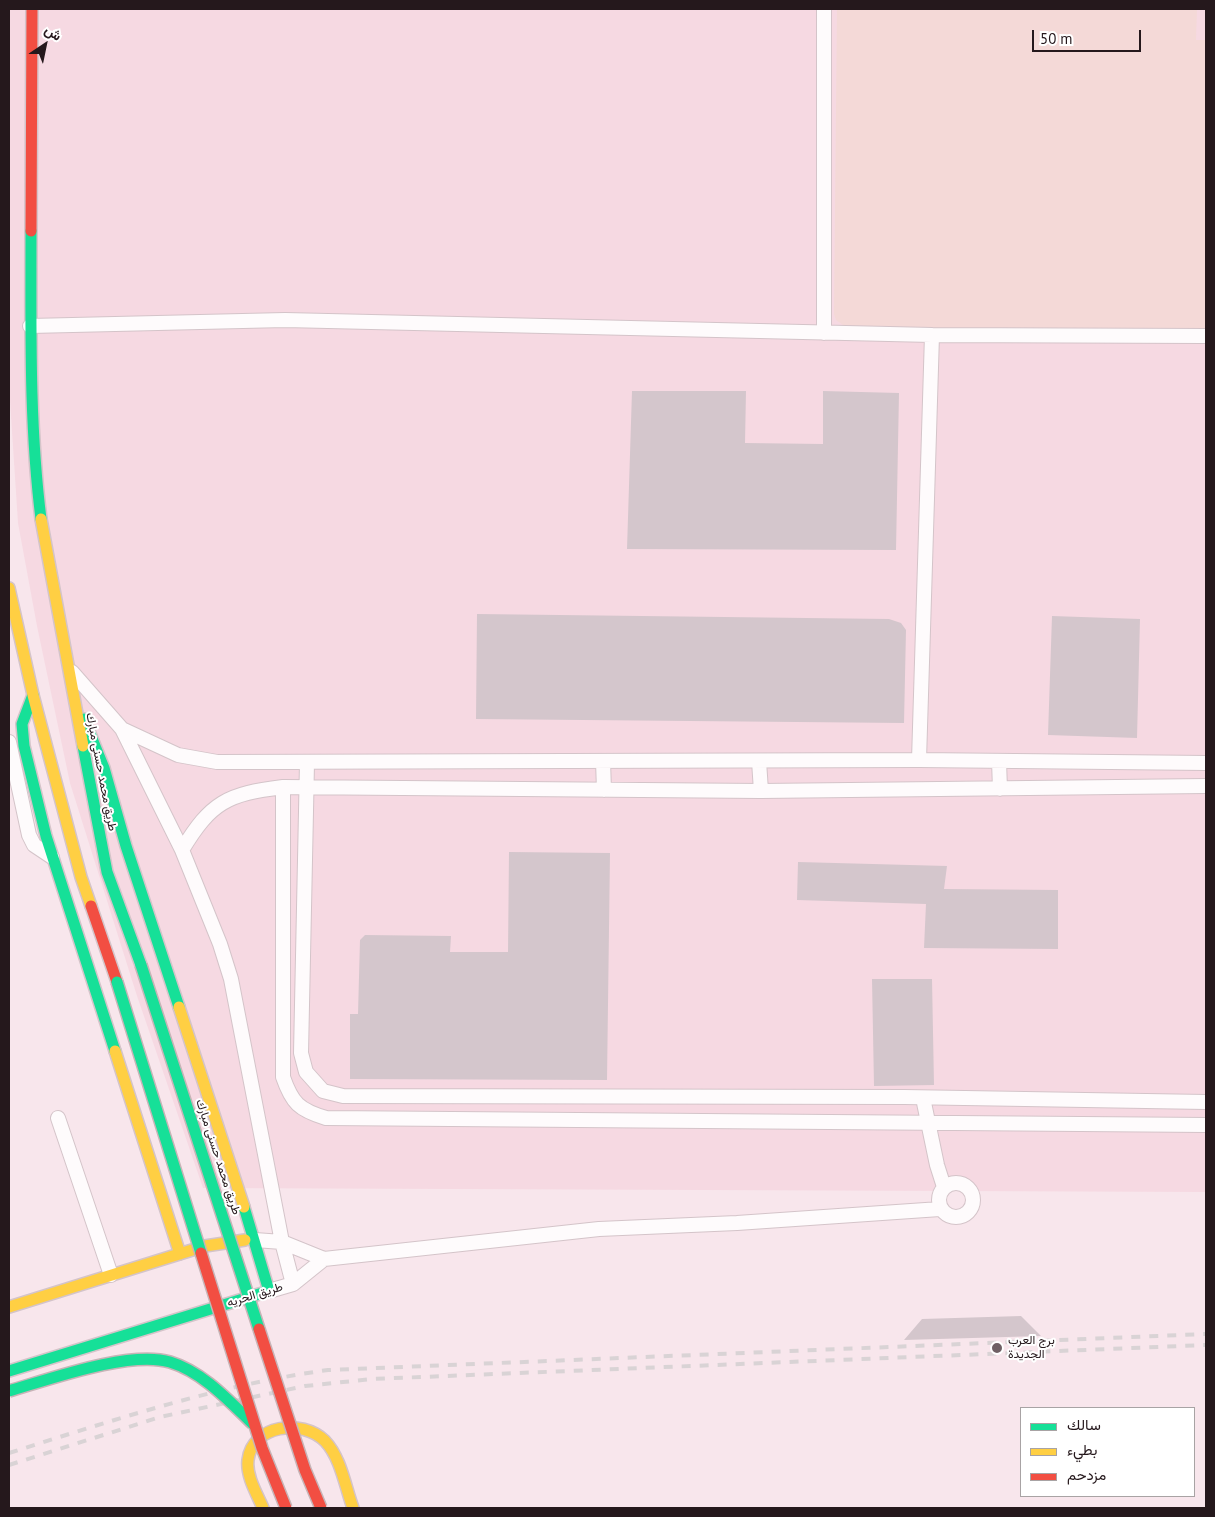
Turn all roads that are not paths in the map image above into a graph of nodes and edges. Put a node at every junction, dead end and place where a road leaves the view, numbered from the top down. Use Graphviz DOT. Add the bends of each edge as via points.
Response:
graph roads {
  1 [pos="32,9"];
  2 [pos="824,9"];
  3 [pos="30,326"];
  4 [pos="824,333"];
  5 [pos="932,335"];
  6 [pos="1206,336"];
  7 [pos="9,588"];
  8 [pos="66,666"];
  9 [pos="32,695"];
  10 [pos="72,695"];
  11 [pos="122,729"];
  12 [pos="9,742"];
  13 [pos="759,760"];
  14 [pos="919,760"];
  15 [pos="603,761"];
  16 [pos="999,761"];
  17 [pos="307,762"];
  18 [pos="1206,763"];
  19 [pos="306,786"];
  20 [pos="1206,786"];
  21 [pos="283,787"];
  22 [pos="1000,789"];
  23 [pos="604,790"];
  24 [pos="761,791"];
  25 [pos="182,850"];
  26 [pos="52,857"];
  27 [pos="924,1098"];
  28 [pos="1160,1101"];
  29 [pos="1206,1102"];
  30 [pos="58,1118"];
  31 [pos="928,1121"];
  32 [pos="1161,1124"];
  33 [pos="1206,1125"];
  34 [pos="944,1187"];
  35 [pos="940,1208"];
  36 [pos="255,1240"];
  37 [pos="282,1242"];
  38 [pos="180,1254"];
  39 [pos="324,1259"];
  40 [pos="111,1275"];
  41 [pos="293,1284"];
  42 [pos="269,1291"];
  43 [pos="9,1307"];
  44 [pos="9,1371"];
  45 [pos="9,1390"];
  46 [pos="255,1426"];
  47 [pos="262,1508"];
  48 [pos="286,1508"];
  49 [pos="321,1508"];
  50 [pos="353,1508"];
  1 -- 3 [label="main road, طريق محمد حسنى مبارك"];
  2 -- 4 [label="street"];
  3 -- 4 [label="street" via="286,320"];
  3 -- 8 [label="main road, طريق محمد حسنى مبارك" via="34,463 42,531"];
  4 -- 5 [label="street"];
  5 -- 6 [label="street"];
  5 -- 14 [label="street"];
  7 -- 9 [label="main road"];
  8 -- 10 [label="main road, طريق محمد حسنى مبارك"];
  8 -- 11 [label="street"];
  9 -- 26 [label="main road" via="22,724 24,746"];
  9 -- 46 [label="main road, bridge" via="81,877 117,982"];
  10 -- 36 [label="main road" via="104,768 126,846"];
  10 -- 49 [label="main road, طريق محمد حسنى مبارك, bridge" via="107,872 305,1470"];
  11 -- 17 [label="street" via="178,755 200,760"];
  11 -- 25 [label="street"];
  12 -- 26 [label="street" via="29,835 34,845"];
  13 -- 14 [label="street"];
  13 -- 15 [label="street"];
  13 -- 24 [label="street"];
  14 -- 16 [label="street"];
  15 -- 17 [label="street"];
  15 -- 23 [label="street"];
  16 -- 18 [label="street"];
  16 -- 22 [label="street"];
  17 -- 19 [label="street"];
  19 -- 21 [label="street"];
  19 -- 23 [label="street"];
  19 -- 27 [label="street" via="302,1052 306,1072 323,1092 343,1096"];
  20 -- 22 [label="street"];
  21 -- 25 [label="street" via="256,790 220,805 199,823"];
  21 -- 31 [label="street" via="283,1077 298,1107 312,1114 336,1118"];
  22 -- 24 [label="street"];
  23 -- 24 [label="street"];
  25 -- 37 [label="street" via="231,979"];
  26 -- 38 [label="main road"];
  27 -- 28 [label="street"];
  27 -- 31 [label="street"];
  28 -- 29 [label="street"];
  28 -- 32 [label="street"];
  30 -- 40 [label="street"];
  31 -- 32 [label="street"];
  31 -- 34 [label="street"];
  32 -- 33 [label="street"];
  34 -- 35 [label="street" via="939,1197"];
  34 -- 35 [label="street" via="953,1183 963,1185 970,1191 973,1202 969,1212 959,1217 948,1216"];
  35 -- 39 [label="street" via="599,1229"];
  36 -- 37 [label="street"];
  36 -- 38 [label="main road" via="230,1241"];
  36 -- 42 [label="main road"];
  37 -- 39 [label="street"];
  37 -- 41 [label="street"];
  38 -- 40 [label="main road"];
  39 -- 41 [label="street, طريق الحريه"];
  40 -- 43 [label="main road"];
  41 -- 42 [label="street, طريق الحريه"];
  42 -- 44 [label="main road, طريق الحريه"];
  45 -- 46 [label="main road, bridge" via="130,1359 151,1358 170,1362 210,1384"];
  46 -- 48 [label="main road, bridge"];
  47 -- 50 [label="main road" via="248,1461 252,1448 272,1430 296,1427 325,1441"];
}
